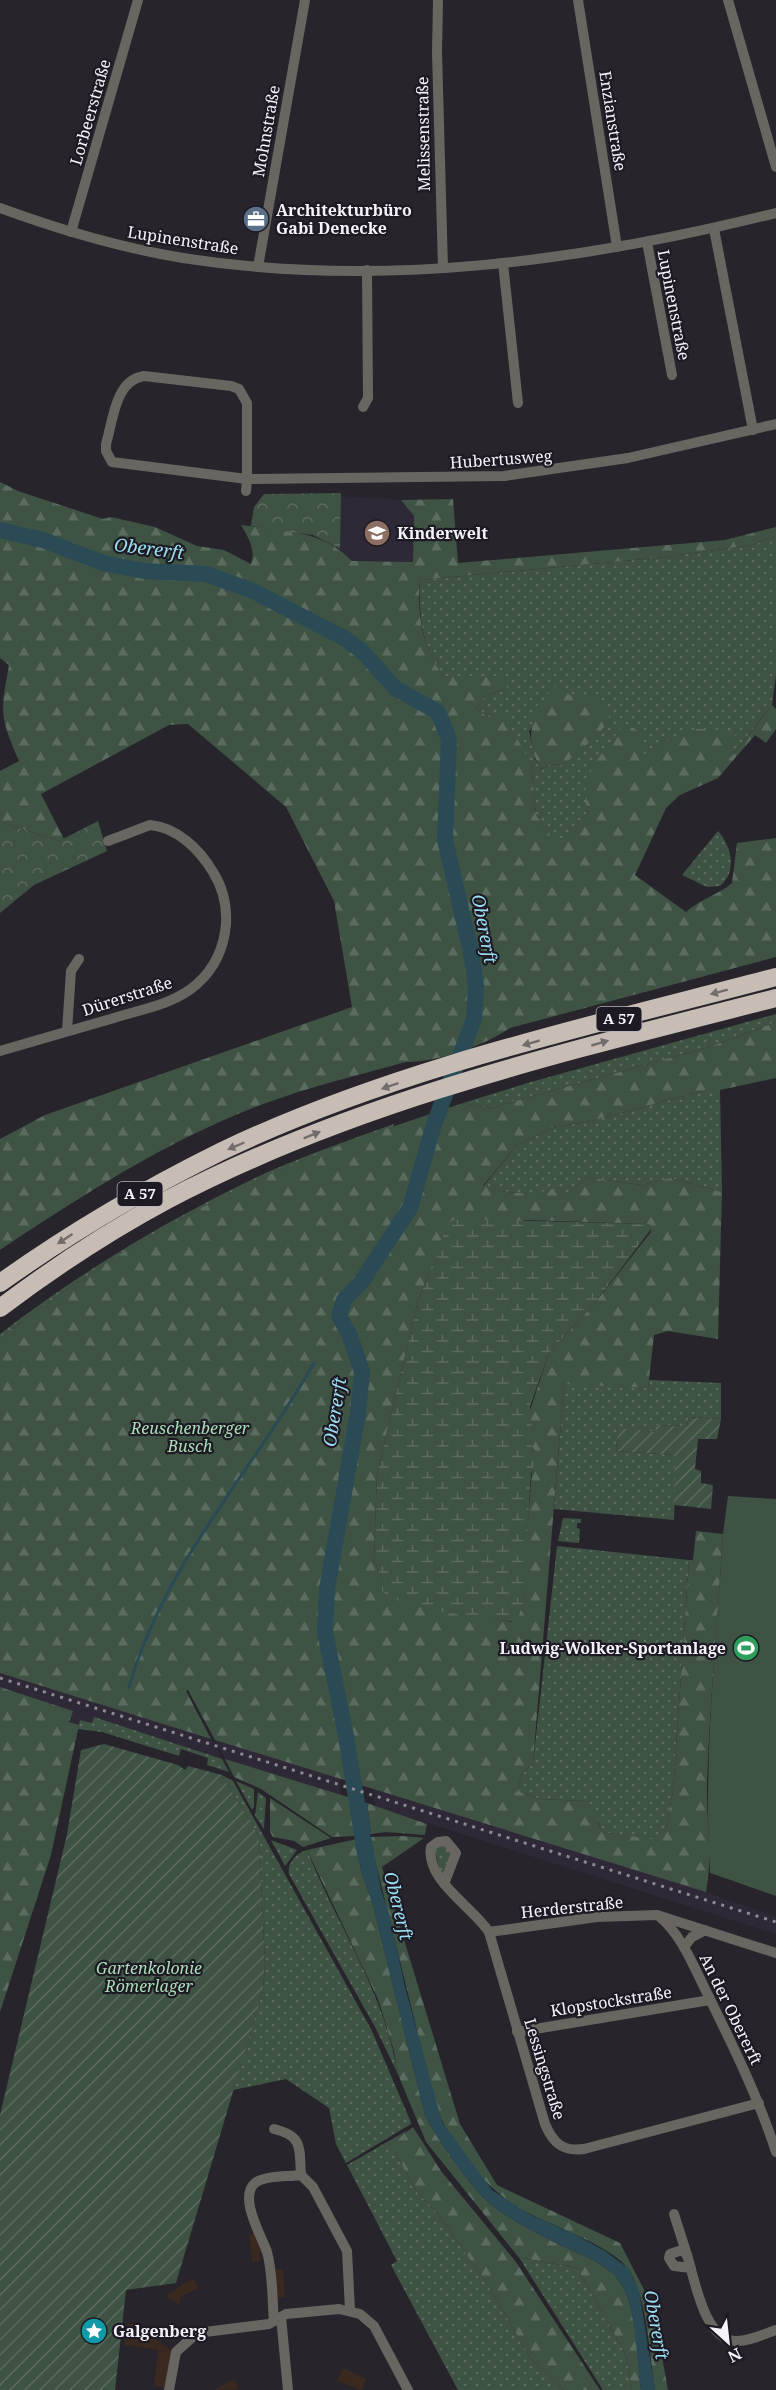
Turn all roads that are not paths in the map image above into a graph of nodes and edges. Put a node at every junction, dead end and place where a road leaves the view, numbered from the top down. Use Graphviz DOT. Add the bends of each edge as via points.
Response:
graph roads {
  1 [pos="138,0"];
  2 [pos="305,0"];
  3 [pos="438,0"];
  4 [pos="578,0"];
  5 [pos="728,0"];
  6 [pos="776,167"];
  7 [pos="0,208"];
  8 [pos="776,213"];
  9 [pos="714,229"];
  10 [pos="71,232"];
  11 [pos="647,242"];
  12 [pos="617,247"];
  13 [pos="503,263"];
  14 [pos="258,267"];
  15 [pos="443,268"];
  16 [pos="367,270"];
  17 [pos="672,375"];
  18 [pos="518,403"];
  19 [pos="363,407"];
  20 [pos="776,424"];
  21 [pos="753,430"];
  22 [pos="247,479"];
  23 [pos="246,491"];
  24 [pos="108,841"];
  25 [pos="79,958"];
  26 [pos="776,977"];
  27 [pos="776,998"];
  28 [pos="67,1031"];
  29 [pos="0,1051"];
  30 [pos="0,1283"];
  31 [pos="0,1308"];
  32 [pos="444,1884"];
  33 [pos="657,1915"];
  34 [pos="705,1930"];
  35 [pos="489,1932"];
  36 [pos="684,1947"];
  37 [pos="776,1953"];
  38 [pos="710,2000"];
  39 [pos="517,2032"];
  40 [pos="759,2103"];
  41 [pos="274,2129"];
  42 [pos="776,2152"];
  43 [pos="301,2175"];
  44 [pos="674,2214"];
  45 [pos="687,2255"];
  46 [pos="691,2268"];
  47 [pos="350,2310"];
  48 [pos="278,2319"];
  49 [pos="776,2330"];
  50 [pos="169,2390"];
  51 [pos="288,2390"];
  52 [pos="408,2390"];
  1 -- 10 [label="street, Lorbeerstraße"];
  2 -- 14 [label="street, Mohnstraße"];
  3 -- 15 [label="street, Melissenstraße"];
  4 -- 12 [label="street, Enzianstraße"];
  5 -- 6 [label="street"];
  7 -- 10 [label="street, Lupinenstraße"];
  8 -- 9 [label="street, Lupinenstraße"];
  9 -- 11 [label="street, Lupinenstraße"];
  9 -- 21 [label="street"];
  10 -- 14 [label="street, Lupinenstraße" via="181,258"];
  11 -- 12 [label="street, Lupinenstraße"];
  11 -- 17 [label="street, Lupinenstraße"];
  12 -- 13 [label="street, Lupinenstraße"];
  13 -- 15 [label="street, Lupinenstraße"];
  13 -- 18 [label="street"];
  14 -- 16 [label="street, Lupinenstraße"];
  15 -- 16 [label="street, Lupinenstraße"];
  16 -- 19 [label="street" via="368,398"];
  20 -- 21 [label="street, Hubertusweg"];
  21 -- 22 [label="street, Hubertusweg" via="547,472 454,478"];
  22 -- 22 [label="street, Hubertusweg" via="112,462 106,444 125,384 144,376 239,389 247,403"];
  22 -- 23 [label="street, Hubertusweg"];
  24 -- 28 [label="street, Dürerstraße" via="150,825 191,845 220,886 225,905 225,937 212,968 180,996"];
  25 -- 28 [label="street, Dürerstraße" via="71,971"];
  26 -- 30 [label="highway, A 57, one-way" via="463,1062 300,1118 224,1151 80,1229"];
  31 -- 27 [label="highway, A 57, one-way" via="96,1241 167,1200 311,1134 463,1083"];
  28 -- 29 [label="street, Dürerstraße"];
  32 -- 35 [label="street, Lessingstraße"];
  33 -- 34 [label="street, Herderstraße"];
  33 -- 35 [label="street, Herderstraße" via="597,1917"];
  33 -- 36 [label="street, An der Obererft"];
  34 -- 36 [label="street, An der Obererft"];
  34 -- 37 [label="street, Herderstraße"];
  35 -- 39 [label="street, Lessingstraße"];
  36 -- 38 [label="street, An der Obererft"];
  38 -- 39 [label="street, Klopstockstraße"];
  38 -- 40 [label="street, An der Obererft"];
  39 -- 40 [label="street, Lessingstraße" via="547,2130 557,2145 565,2149 584,2149"];
  40 -- 42 [label="street, An der Obererft"];
  41 -- 43 [label="street" via="296,2139"];
  43 -- 47 [label="street" via="313,2187 347,2251"];
  43 -- 48 [label="street" via="260,2181 249,2194 253,2222 267,2253"];
  44 -- 45 [label="street"];
  45 -- 46 [label="street"];
  45 -- 46 [label="street" via="676,2250 669,2258 674,2266"];
  46 -- 49 [label="street" via="707,2318 719,2336 737,2342"];
  47 -- 48 [label="street" via="286,2314"];
  47 -- 52 [label="street" via="374,2326"];
  48 -- 50 [label="street" via="269,2324 197,2333 177,2352"];
  48 -- 51 [label="street"];
}
